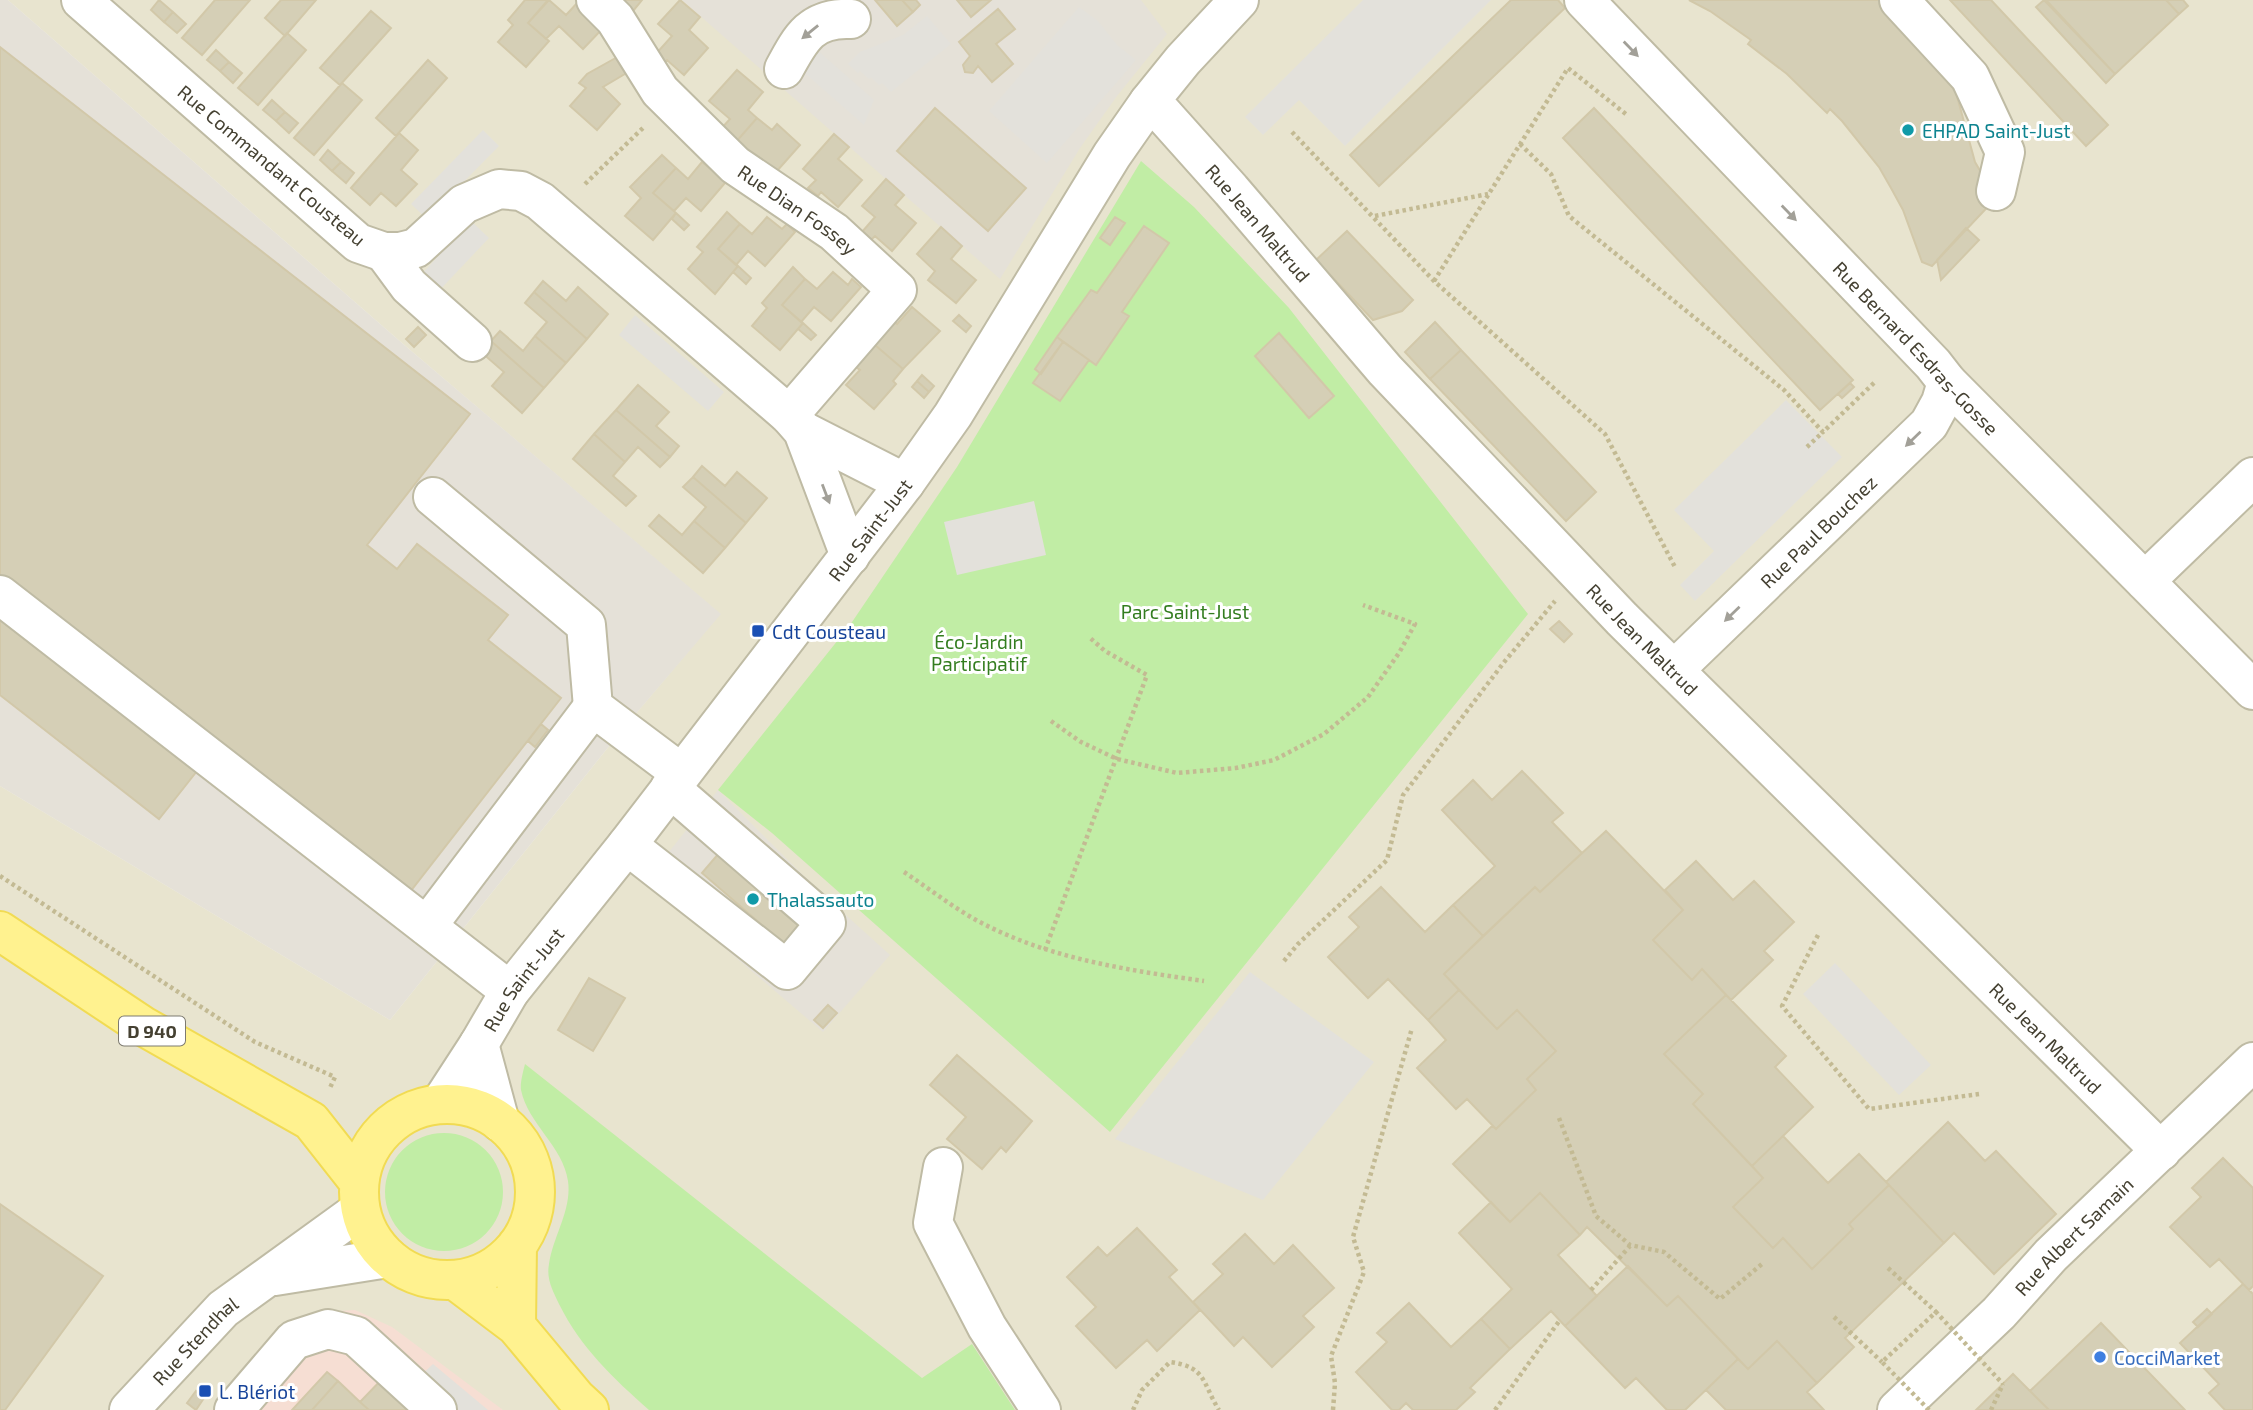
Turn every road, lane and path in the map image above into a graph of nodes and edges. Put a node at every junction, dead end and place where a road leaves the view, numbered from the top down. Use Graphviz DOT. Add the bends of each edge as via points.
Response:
graph roads {
  1 [pos="81,0"];
  2 [pos="596,0"];
  3 [pos="1239,0"];
  4 [pos="1584,0"];
  5 [pos="1899,0"];
  6 [pos="851,19"];
  7 [pos="784,69"];
  8 [pos="671,101"];
  9 [pos="1149,102"];
  10 [pos="1627,115"];
  11 [pos="1292,132"];
  12 [pos="1520,144"];
  13 [pos="585,184"];
  14 [pos="1996,191"];
  15 [pos="1488,194"];
  16 [pos="1374,216"];
  17 [pos="384,252"];
  18 [pos="1434,281"];
  19 [pos="472,342"];
  20 [pos="1876,381"];
  21 [pos="1947,382"];
  22 [pos="796,423"];
  23 [pos="1824,432"];
  24 [pos="1807,447"];
  25 [pos="2253,477"];
  26 [pos="905,483"];
  27 [pos="433,496"];
  28 [pos="850,556"];
  29 [pos="1676,569"];
  30 [pos="1578,572"];
  31 [pos="2145,581"];
  32 [pos="0,595"];
  33 [pos="1363,605"];
  34 [pos="1089,637"];
  35 [pos="1674,670"];
  36 [pos="2253,690"];
  37 [pos="593,707"];
  38 [pos="1051,721"];
  39 [pos="1117,759"];
  40 [pos="676,780"];
  41 [pos="627,845"];
  42 [pos="904,872"];
  43 [pos="0,876"];
  44 [pos="427,926"];
  45 [pos="0,931"];
  46 [pos="1818,935"];
  47 [pos="1045,950"];
  48 [pos="1284,961"];
  49 [pos="1204,981"];
  50 [pos="510,990"];
  51 [pos="1412,1028"];
  52 [pos="479,1044"];
  53 [pos="2253,1062"];
  54 [pos="1979,1094"];
  55 [pos="440,1104"];
  56 [pos="1559,1118"];
  57 [pos="312,1121"];
  58 [pos="500,1122"];
  59 [pos="390,1124"];
  60 [pos="2161,1151"];
  61 [pos="943,1167"];
  62 [pos="360,1196"];
  63 [pos="517,1245"];
  64 [pos="1630,1245"];
  65 [pos="388,1258"];
  66 [pos="1762,1264"];
  67 [pos="1888,1268"];
  68 [pos="269,1277"];
  69 [pos="455,1280"];
  70 [pos="1591,1290"];
  71 [pos="1936,1312"];
  72 [pos="1835,1317"];
  73 [pos="1560,1320"];
  74 [pos="516,1326"];
  75 [pos="1882,1363"];
  76 [pos="129,1410"];
  77 [pos="234,1410"];
  78 [pos="437,1410"];
  79 [pos="589,1410"];
  80 [pos="1041,1410"];
  81 [pos="1133,1410"];
  82 [pos="1219,1410"];
  83 [pos="1333,1410"];
  84 [pos="1494,1410"];
  85 [pos="1897,1410"];
  86 [pos="1929,1410"];
  87 [pos="1991,1410"];
  1 -- 17 [label="street, Rue Commandant Cousteau" via="358,243"];
  2 -- 8 [label="street, Rue Dian Fossey" via="615,19"];
  3 -- 9 [label="street, Rue Saint-Just"];
  4 -- 21 [label="street, Rue Bernard Esdras-Gosse, one-way"];
  5 -- 14 [label="street" via="1970,77 2005,152"];
  6 -- 7 [label="street, one-way" via="836,18 810,28"];
  8 -- 13 [label="path"];
  8 -- 22 [label="street, Rue Dian Fossey" via="735,165 834,232 897,290"];
  9 -- 26 [label="street, Rue Saint-Just" via="953,415"];
  9 -- 30 [label="street, Rue Jean Maltrud" via="1385,370"];
  10 -- 12 [label="path" via="1568,68"];
  11 -- 16 [label="path"];
  12 -- 15 [label="path"];
  12 -- 23 [label="path" via="1550,174 1569,216 1784,390"];
  15 -- 16 [label="path"];
  15 -- 18 [label="path"];
  16 -- 18 [label="path"];
  17 -- 19 [label="street" via="409,286"];
  17 -- 22 [label="street, Rue Commandant Cousteau" via="416,247 464,204 482,195 499,189 521,191 540,201"];
  18 -- 29 [label="path" via="1605,434"];
  20 -- 23 [label="path"];
  21 -- 31 [label="street, Rue Bernard Esdras-Gosse"];
  21 -- 35 [label="street, Rue Paul Bouchez, one-way" via="1929,424"];
  22 -- 26 [label="street, Rue Commandant Cousteau"];
  22 -- 28 [label="street, Rue Commandant Cousteau, one-way"];
  23 -- 24 [label="path"];
  25 -- 31 [label="street"];
  26 -- 28 [label="street, Rue Saint-Just"];
  27 -- 37 [label="street" via="586,625"];
  28 -- 40 [label="street, Rue Saint-Just"];
  30 -- 35 [label="street, Rue Jean Maltrud"];
  30 -- 48 [label="path" via="1404,795 1387,860"];
  31 -- 36 [label="street, Rue Bernard Esdras-Gosse"];
  32 -- 44 [label="street"];
  33 -- 39 [label="path" via="1415,624 1368,697 1324,734 1274,760 1236,768 1177,773"];
  34 -- 39 [label="path" via="1147,675"];
  35 -- 60 [label="street, Rue Jean Maltrud"];
  37 -- 40 [label="street"];
  37 -- 44 [label="street"];
  38 -- 39 [label="path"];
  39 -- 47 [label="path"];
  40 -- 41 [label="street, Rue Saint-Just"];
  40 -- 41 [label="street" via="825,923 787,970"];
  41 -- 50 [label="street, Rue Saint-Just"];
  42 -- 47 [label="path" via="976,920"];
  43 -- 57 [label="path" via="255,1042 335,1077"];
  44 -- 50 [label="street"];
  45 -- 57 [label="main road, D 940" via="143,1026"];
  46 -- 54 [label="path" via="1782,1006 1869,1109"];
  47 -- 49 [label="path" via="1122,970"];
  50 -- 52 [label="street, Rue Saint-Just"];
  51 -- 83 [label="path" via="1353,1237 1364,1272 1331,1356"];
  52 -- 55 [label="street, Rue Saint-Just"];
  52 -- 58 [label="street, Rue Saint-Just"];
  53 -- 60 [label="street, Rue Albert Samain"];
  55 -- 58 [label="main road" via="481,1111"];
  55 -- 59 [label="main road" via="413,1111"];
  56 -- 64 [label="path" via="1595,1216"];
  57 -- 59 [label="main road, D 940"];
  57 -- 62 [label="main road, D 940"];
  58 -- 63 [label="main road" via="519,1142 531,1166 535,1194 530,1220"];
  59 -- 62 [label="main road" via="364,1160"];
  60 -- 85 [label="street, Rue Albert Samain"];
  61 -- 80 [label="street" via="933,1223 987,1326"];
  62 -- 65 [label="main road" via="370,1236"];
  62 -- 68 [label="street, Rue Stendhal"];
  63 -- 69 [label="main road" via="478,1275"];
  63 -- 74 [label="main road"];
  64 -- 66 [label="path" via="1664,1252 1720,1299"];
  64 -- 70 [label="path"];
  65 -- 68 [label="street, Rue Stendhal"];
  65 -- 69 [label="main road" via="408,1272"];
  67 -- 71 [label="path"];
  68 -- 76 [label="street, Rue Stendhal" via="223,1309"];
  69 -- 74 [label="main road"];
  71 -- 75 [label="path, bridge"];
  71 -- 87 [label="path, bridge" via="2003,1384"];
  72 -- 75 [label="path"];
  73 -- 84 [label="path"];
  74 -- 79 [label="main road"];
  75 -- 86 [label="path, bridge"];
  77 -- 78 [label="street" via="294,1340 328,1329 356,1336"];
  81 -- 82 [label="path" via="1142,1390 1170,1362 1186,1364 1201,1374"];
}
